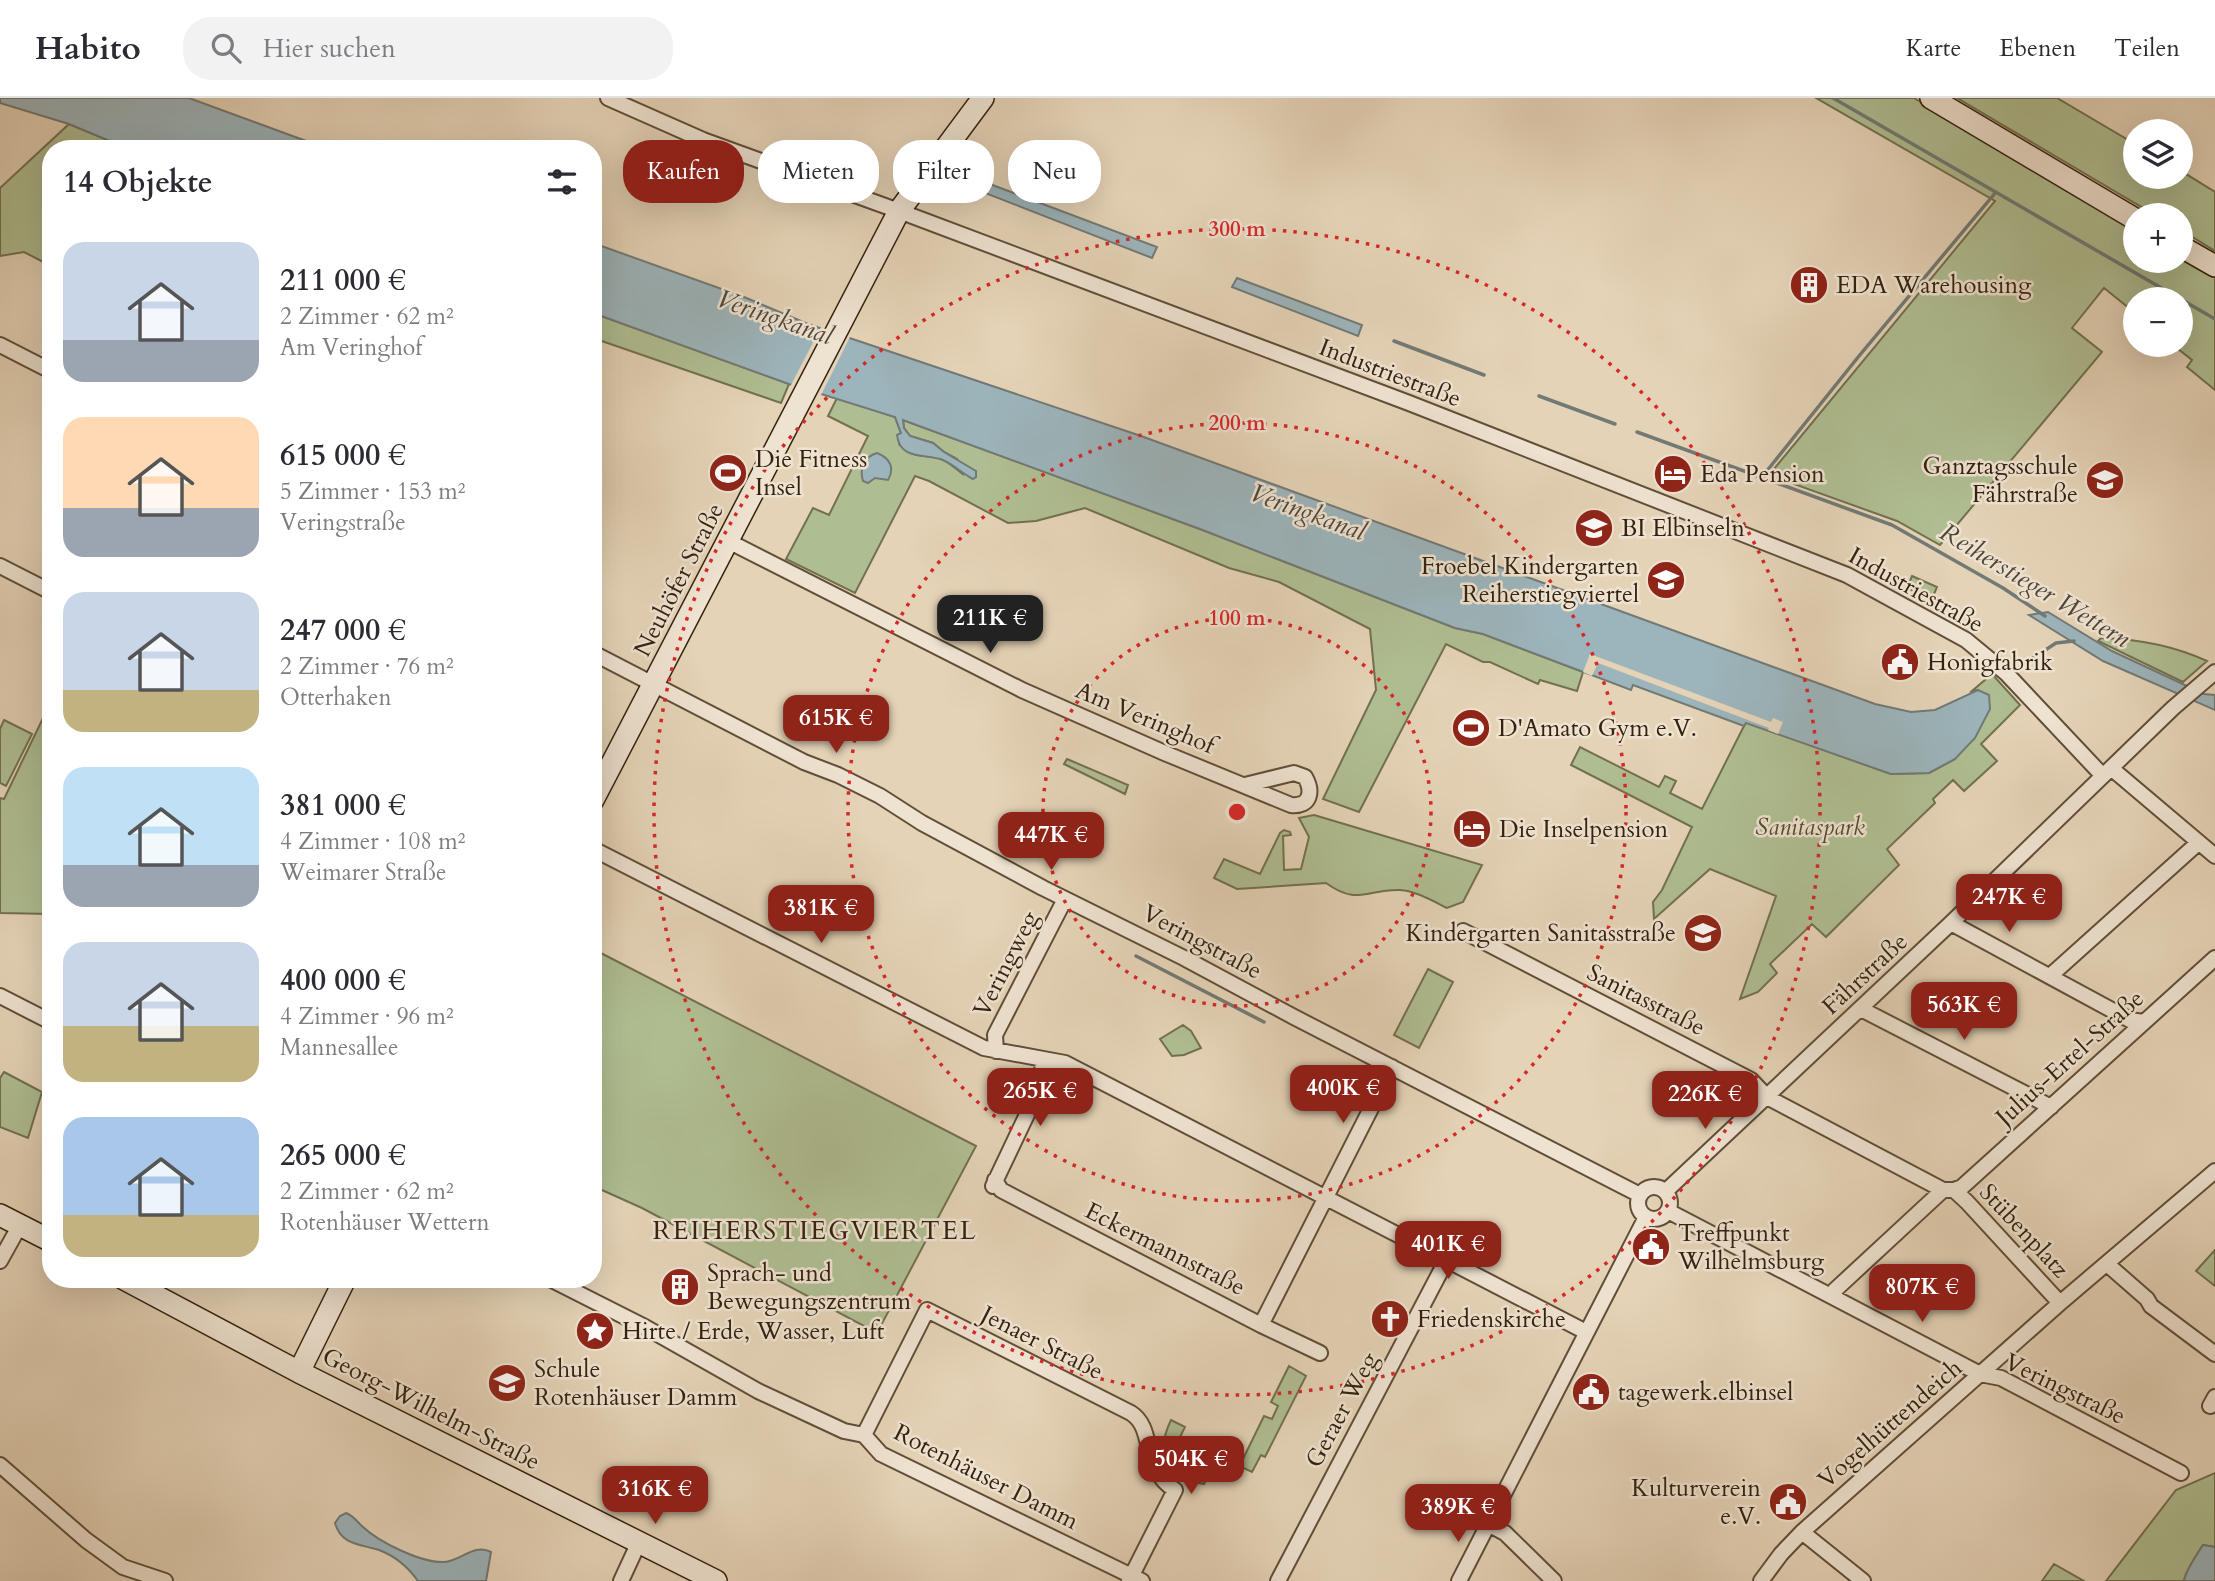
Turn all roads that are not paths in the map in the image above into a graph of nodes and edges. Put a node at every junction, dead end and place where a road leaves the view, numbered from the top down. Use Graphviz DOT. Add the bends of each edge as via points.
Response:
graph roads {
  1 [pos="608,98"];
  2 [pos="983,98"];
  3 [pos="1931,98"];
  4 [pos="899,211"];
  5 [pos="2123,212"];
  6 [pos="2193,253"];
  7 [pos="2215,266"];
  8 [pos="0,345"];
  9 [pos="42,366"];
  10 [pos="728,541"];
  11 [pos="0,566"];
  12 [pos="42,587"];
  13 [pos="602,658"];
  14 [pos="2215,672"];
  15 [pos="654,684"];
  16 [pos="2107,772"];
  17 [pos="602,783"];
  18 [pos="1245,785"];
  19 [pos="2198,842"];
  20 [pos="602,854"];
  21 [pos="2215,856"];
  22 [pos="1065,899"];
  23 [pos="1951,923"];
  24 [pos="1463,931"];
  25 [pos="2215,958"];
  26 [pos="2050,976"];
  27 [pos="0,996"];
  28 [pos="1861,1009"];
  29 [pos="42,1017"];
  30 [pos="2143,1022"];
  31 [pos="996,1051"];
  32 [pos="1044,1059"];
  33 [pos="1392,1067"];
  34 [pos="1768,1097"];
  35 [pos="2051,1107"];
  36 [pos="2215,1171"];
  37 [pos="1948,1190"];
  38 [pos="1666,1191"];
  39 [pos="1640,1195"];
  40 [pos="1325,1199"];
  41 [pos="1668,1210"];
  42 [pos="0,1215"];
  43 [pos="1646,1217"];
  44 [pos="20,1225"];
  45 [pos="42,1236"];
  46 [pos="0,1261"];
  47 [pos="1446,1261"];
  48 [pos="2107,1264"];
  49 [pos="141,1288"];
  50 [pos="341,1288"];
  51 [pos="568,1288"];
  52 [pos="1831,1296"];
  53 [pos="2060,1303"];
  54 [pos="1261,1325"];
  55 [pos="1586,1332"];
  56 [pos="1320,1353"];
  57 [pos="2215,1354"];
  58 [pos="299,1372"];
  59 [pos="1980,1374"];
  60 [pos="864,1435"];
  61 [pos="0,1465"];
  62 [pos="2181,1473"];
  63 [pos="1488,1524"];
  64 [pos="1801,1532"];
  65 [pos="639,1542"];
  66 [pos="1135,1579"];
  67 [pos="165,1581"];
  68 [pos="621,1581"];
  69 [pos="716,1581"];
  70 [pos="1278,1581"];
  71 [pos="1459,1581"];
  72 [pos="1554,1581"];
  73 [pos="1762,1581"];
  74 [pos="1863,1581"];
  1 -- 4 [label="street, Industriestraße" via="703,140"];
  2 -- 4 [label="street, Neuhöfer Straße"];
  3 -- 5 [label="street"];
  4 -- 10 [label="street, Neuhöfer Straße"];
  4 -- 16 [label="street, Industriestraße" via="1847,575 1966,640"];
  6 -- 7 [label="street"];
  8 -- 9 [label="street"];
  10 -- 15 [label="street, Neuhöfer Straße"];
  10 -- 18 [label="street, Am Veringhof" via="1011,684"];
  11 -- 12 [label="street"];
  13 -- 15 [label="street, Veringstraße"];
  14 -- 16 [label="street, Fährstraße"];
  15 -- 17 [label="street, Neuhöfer Straße"];
  15 -- 22 [label="street, Veringstraße" via="880,796"];
  16 -- 19 [label="street, Industriestraße"];
  16 -- 23 [label="street, Fährstraße"];
  19 -- 21 [label="street, Industriestraße"];
  19 -- 26 [label="street"];
  20 -- 31 [label="street"];
  22 -- 31 [label="street, Veringweg" via="995,1035"];
  22 -- 33 [label="street, Veringstraße"];
  23 -- 26 [label="street"];
  23 -- 28 [label="street, Fährstraße"];
  24 -- 34 [label="street, Sanitasstraße" via="1751,1080"];
  25 -- 30 [label="street, Julius-Ertel-Straße"];
  26 -- 30 [label="street" via="2130,1020"];
  27 -- 29 [label="street"];
  28 -- 34 [label="street, Fährstraße"];
  28 -- 35 [label="street"];
  30 -- 35 [label="street, Julius-Ertel-Straße"];
  31 -- 32 [label="street"];
  32 -- 40 [label="street" via="1065,1063"];
  32 -- 54 [label="street, Eckermannstraße" via="1041,1085 994,1183"];
  33 -- 39 [label="street, Veringstraße"];
  33 -- 40 [label="street"];
  34 -- 37 [label="street, Sanitasstraße"];
  34 -- 38 [label="street, Fährstraße"];
  35 -- 37 [label="street, Julius-Ertel-Straße" via="1962,1187"];
  36 -- 48 [label="street, Vogelhüttendeich"];
  37 -- 52 [label="street, Julius-Ertel-Straße"];
  37 -- 53 [label="street, Stübenplatz" via="1968,1202"];
  38 -- 39 [label="street" via="1652,1186"];
  38 -- 41 [label="street"];
  39 -- 43 [label="street" via="1639,1207"];
  40 -- 47 [label="street"];
  40 -- 54 [label="street"];
  41 -- 43 [label="street" via="1659,1218"];
  41 -- 52 [label="street, Veringstraße"];
  42 -- 44 [label="street"];
  43 -- 55 [label="street"];
  44 -- 45 [label="street"];
  44 -- 46 [label="street"];
  47 -- 55 [label="street"];
  47 -- 70 [label="street, Geraer Weg"];
  48 -- 53 [label="street, Vogelhüttendeich"];
  48 -- 57 [label="street" via="2151,1306"];
  49 -- 58 [label="street, Georg-Wilhelm-Straße"];
  50 -- 58 [label="street"];
  51 -- 60 [label="street, Rotenhäuser Damm" via="758,1391 844,1431"];
  52 -- 59 [label="street, Veringstraße"];
  53 -- 59 [label="street, Vogelhüttendeich"];
  54 -- 56 [label="street, Eckermannstraße"];
  55 -- 63 [label="street"];
  58 -- 65 [label="street, Georg-Wilhelm-Straße"];
  59 -- 62 [label="street, Veringstraße" via="2001,1378"];
  59 -- 64 [label="street, Vogelhüttendeich"];
  60 -- 66 [label="street, Rotenhäuser Damm" via="881,1454"];
  60 -- 66 [label="street, Jenaer Straße" via="927,1310 1137,1417 1144,1426 1152,1462 1175,1490"];
  61 -- 67 [label="street" via="123,1567"];
  63 -- 71 [label="street"];
  63 -- 72 [label="street" via="1505,1533"];
  64 -- 73 [label="street, Vogelhüttendeich"];
  64 -- 74 [label="street"];
  65 -- 68 [label="street"];
  65 -- 69 [label="street, Georg-Wilhelm-Straße"];
}
